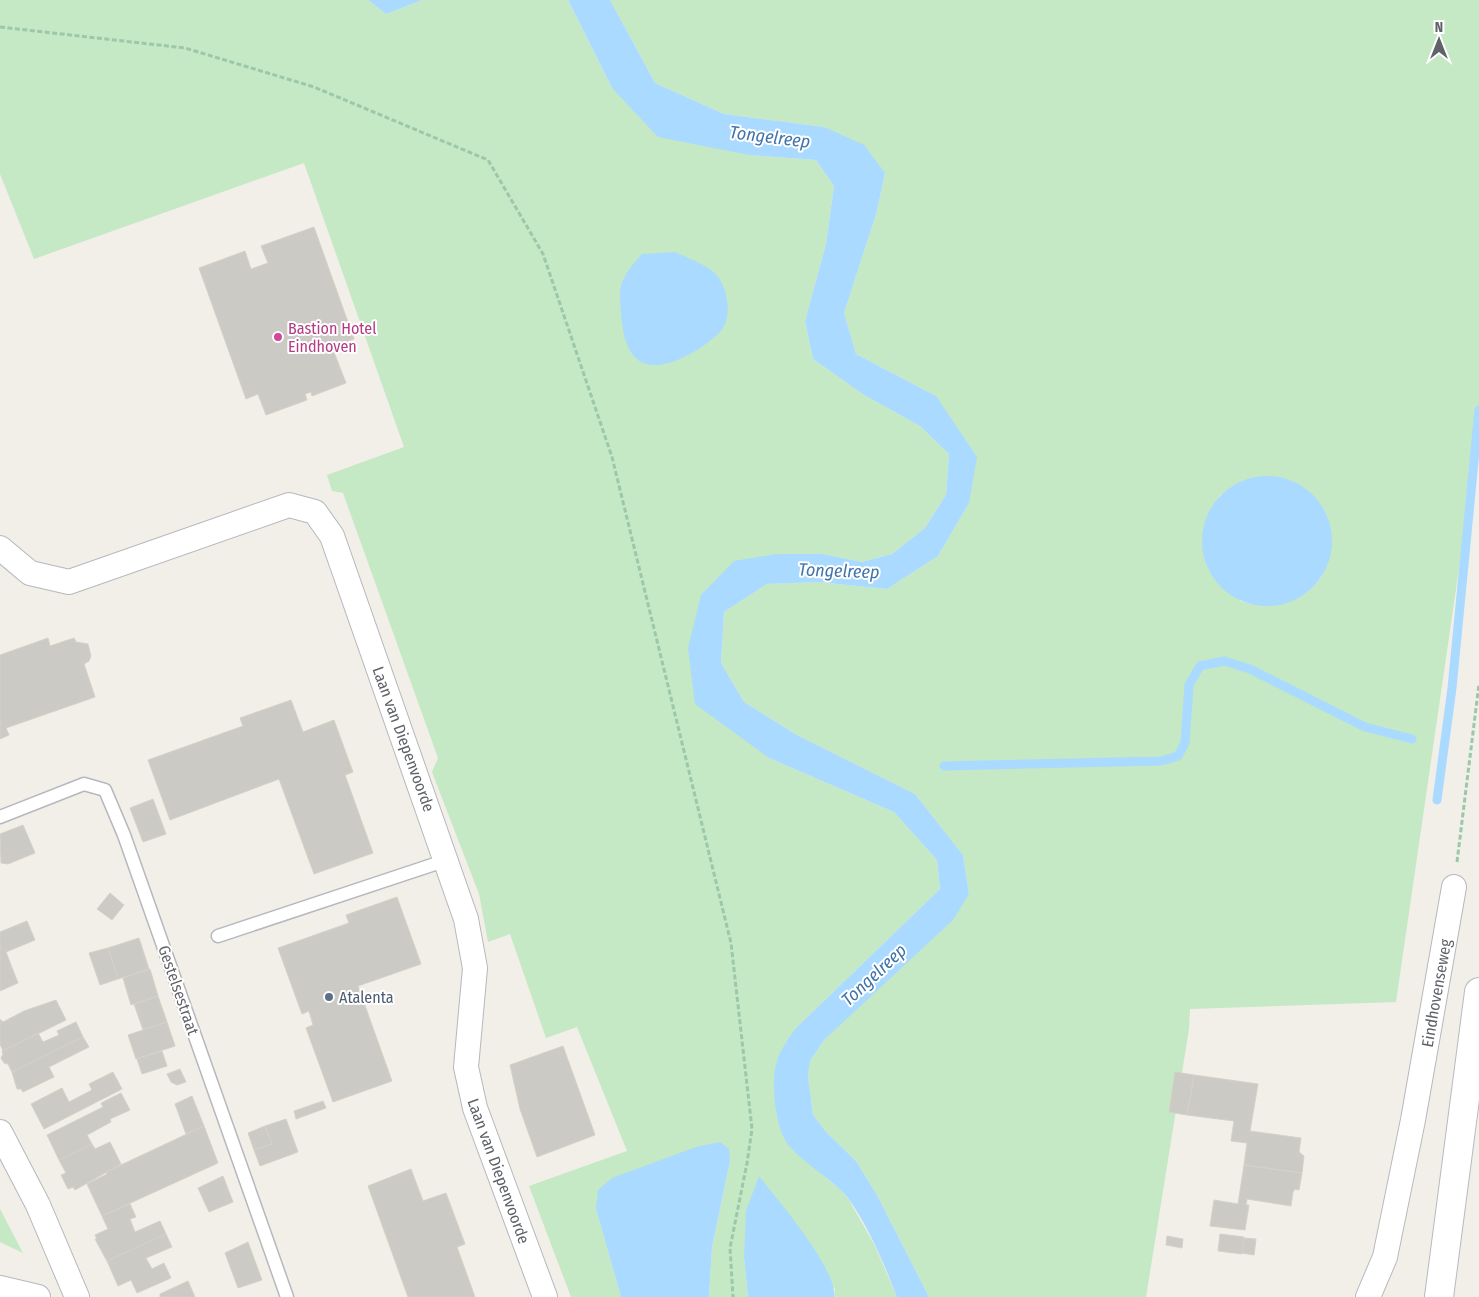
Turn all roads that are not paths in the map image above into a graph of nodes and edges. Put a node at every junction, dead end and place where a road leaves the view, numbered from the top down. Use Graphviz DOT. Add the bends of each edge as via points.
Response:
graph roads {
  1 [pos="1,551"];
  2 [pos="0,817"];
  3 [pos="447,860"];
  4 [pos="1454,887"];
  5 [pos="218,936"];
  6 [pos="1479,992"];
  7 [pos="0,1132"];
  8 [pos="0,1288"];
  9 [pos="38,1297"];
  10 [pos="77,1297"];
  11 [pos="287,1297"];
  12 [pos="545,1297"];
  13 [pos="1368,1297"];
  14 [pos="1439,1297"];
  1 -- 3 [label="street, Laan van Diepenvoorde" via="30,573 69,582 289,505 316,512 332,536"];
  2 -- 11 [label="lane, Gestelsestraat" via="84,784 105,790 124,835"];
  3 -- 5 [label="lane"];
  3 -- 12 [label="street, Laan van Diepenvoorde" via="466,919 475,968 466,1067 473,1100"];
  4 -- 13 [label="street, Eindhovenseweg" via="1414,1120 1385,1257"];
  6 -- 14 [label="main road"];
  7 -- 10 [label="street" via="38,1205"];
  8 -- 9 [label="street"];
}
